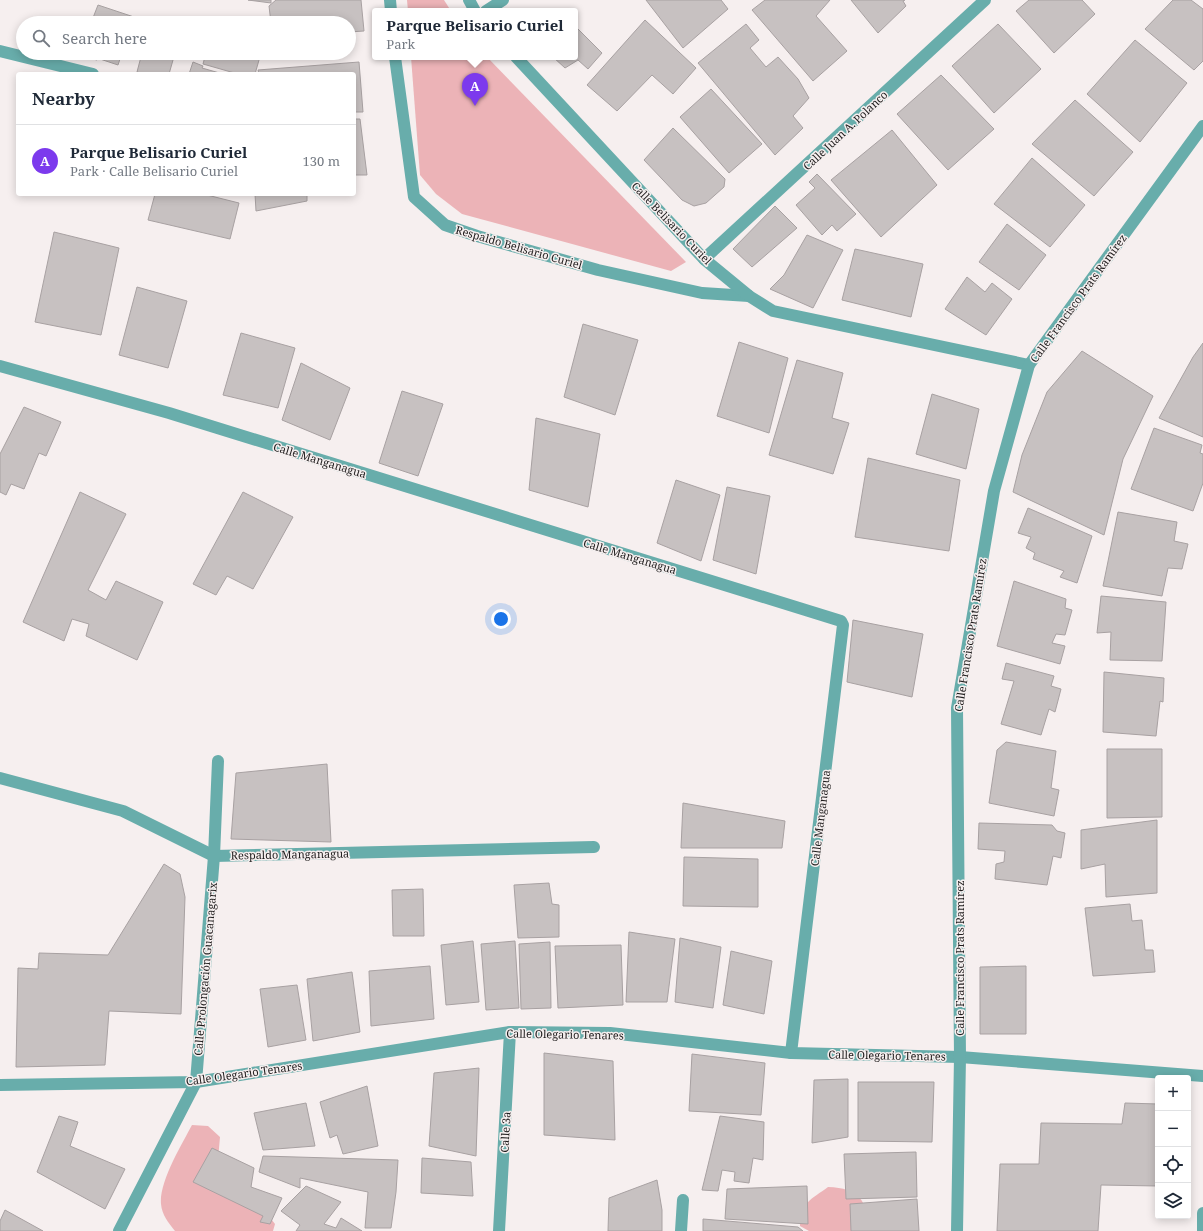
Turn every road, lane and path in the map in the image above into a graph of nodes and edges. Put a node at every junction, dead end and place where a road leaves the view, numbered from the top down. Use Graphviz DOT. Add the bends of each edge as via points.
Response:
graph roads {
  1 [pos="503,0"];
  2 [pos="985,0"];
  3 [pos="491,8"];
  4 [pos="0,51"];
  5 [pos="16,55"];
  6 [pos="36,60"];
  7 [pos="396,60"];
  8 [pos="519,60"];
  9 [pos="85,72"];
  10 [pos="1203,126"];
  11 [pos="704,259"];
  12 [pos="749,296"];
  13 [pos="1029,365"];
  14 [pos="0,366"];
  15 [pos="218,761"];
  16 [pos="0,778"];
  17 [pos="594,847"];
  18 [pos="214,856"];
  19 [pos="510,1032"];
  20 [pos="792,1054"];
  21 [pos="960,1057"];
  22 [pos="1203,1076"];
  23 [pos="196,1082"];
  24 [pos="0,1085"];
  25 [pos="683,1200"];
  26 [pos="1203,1213"];
  27 [pos="119,1231"];
  28 [pos="499,1231"];
  29 [pos="681,1231"];
  30 [pos="957,1231"];
  31 [pos="1203,1231"];
  1 -- 3 [label="street"];
  2 -- 11 [label="street, Calle Juan A. Polanco"];
  4 -- 5 [label="street"];
  6 -- 9 [label="street"];
  7 -- 12 [label="street, Respaldo Belisario Curiel" via="414,197 445,225 598,270 702,293"];
  8 -- 11 [label="street, Calle Belisario Curiel"];
  10 -- 13 [label="street, Calle Francisco Prats Ramírez"];
  11 -- 12 [label="street, Calle Belisario Curiel"];
  12 -- 13 [label="street, Calle Belisario Curiel" via="773,311"];
  13 -- 21 [label="street, Calle Francisco Prats Ramírez" via="994,490 957,708"];
  14 -- 20 [label="street, Calle Manganagua" via="169,413 841,621 843,625"];
  15 -- 18 [label="street, Calle Prolongación Guacanagarix"];
  16 -- 18 [label="street, Respaldo Manganagua" via="123,811"];
  17 -- 18 [label="street, Respaldo Manganagua"];
  18 -- 23 [label="street, Calle Prolongación Guacanagarix"];
  19 -- 20 [label="street, Calle Olegario Tenares" via="610,1033"];
  19 -- 23 [label="street, Calle Olegario Tenares"];
  19 -- 28 [label="street, Calle 3a"];
  20 -- 21 [label="street, Calle Olegario Tenares"];
  21 -- 22 [label="street, Calle Olegario Tenares"];
  21 -- 30 [label="street, Calle Francisco Prats Ramírez"];
  23 -- 24 [label="street, Calle Olegario Tenares"];
  23 -- 27 [label="street, Calle Prolongación Guacanagarix"];
  25 -- 29 [label="street"];
  26 -- 31 [label="street"];
}
